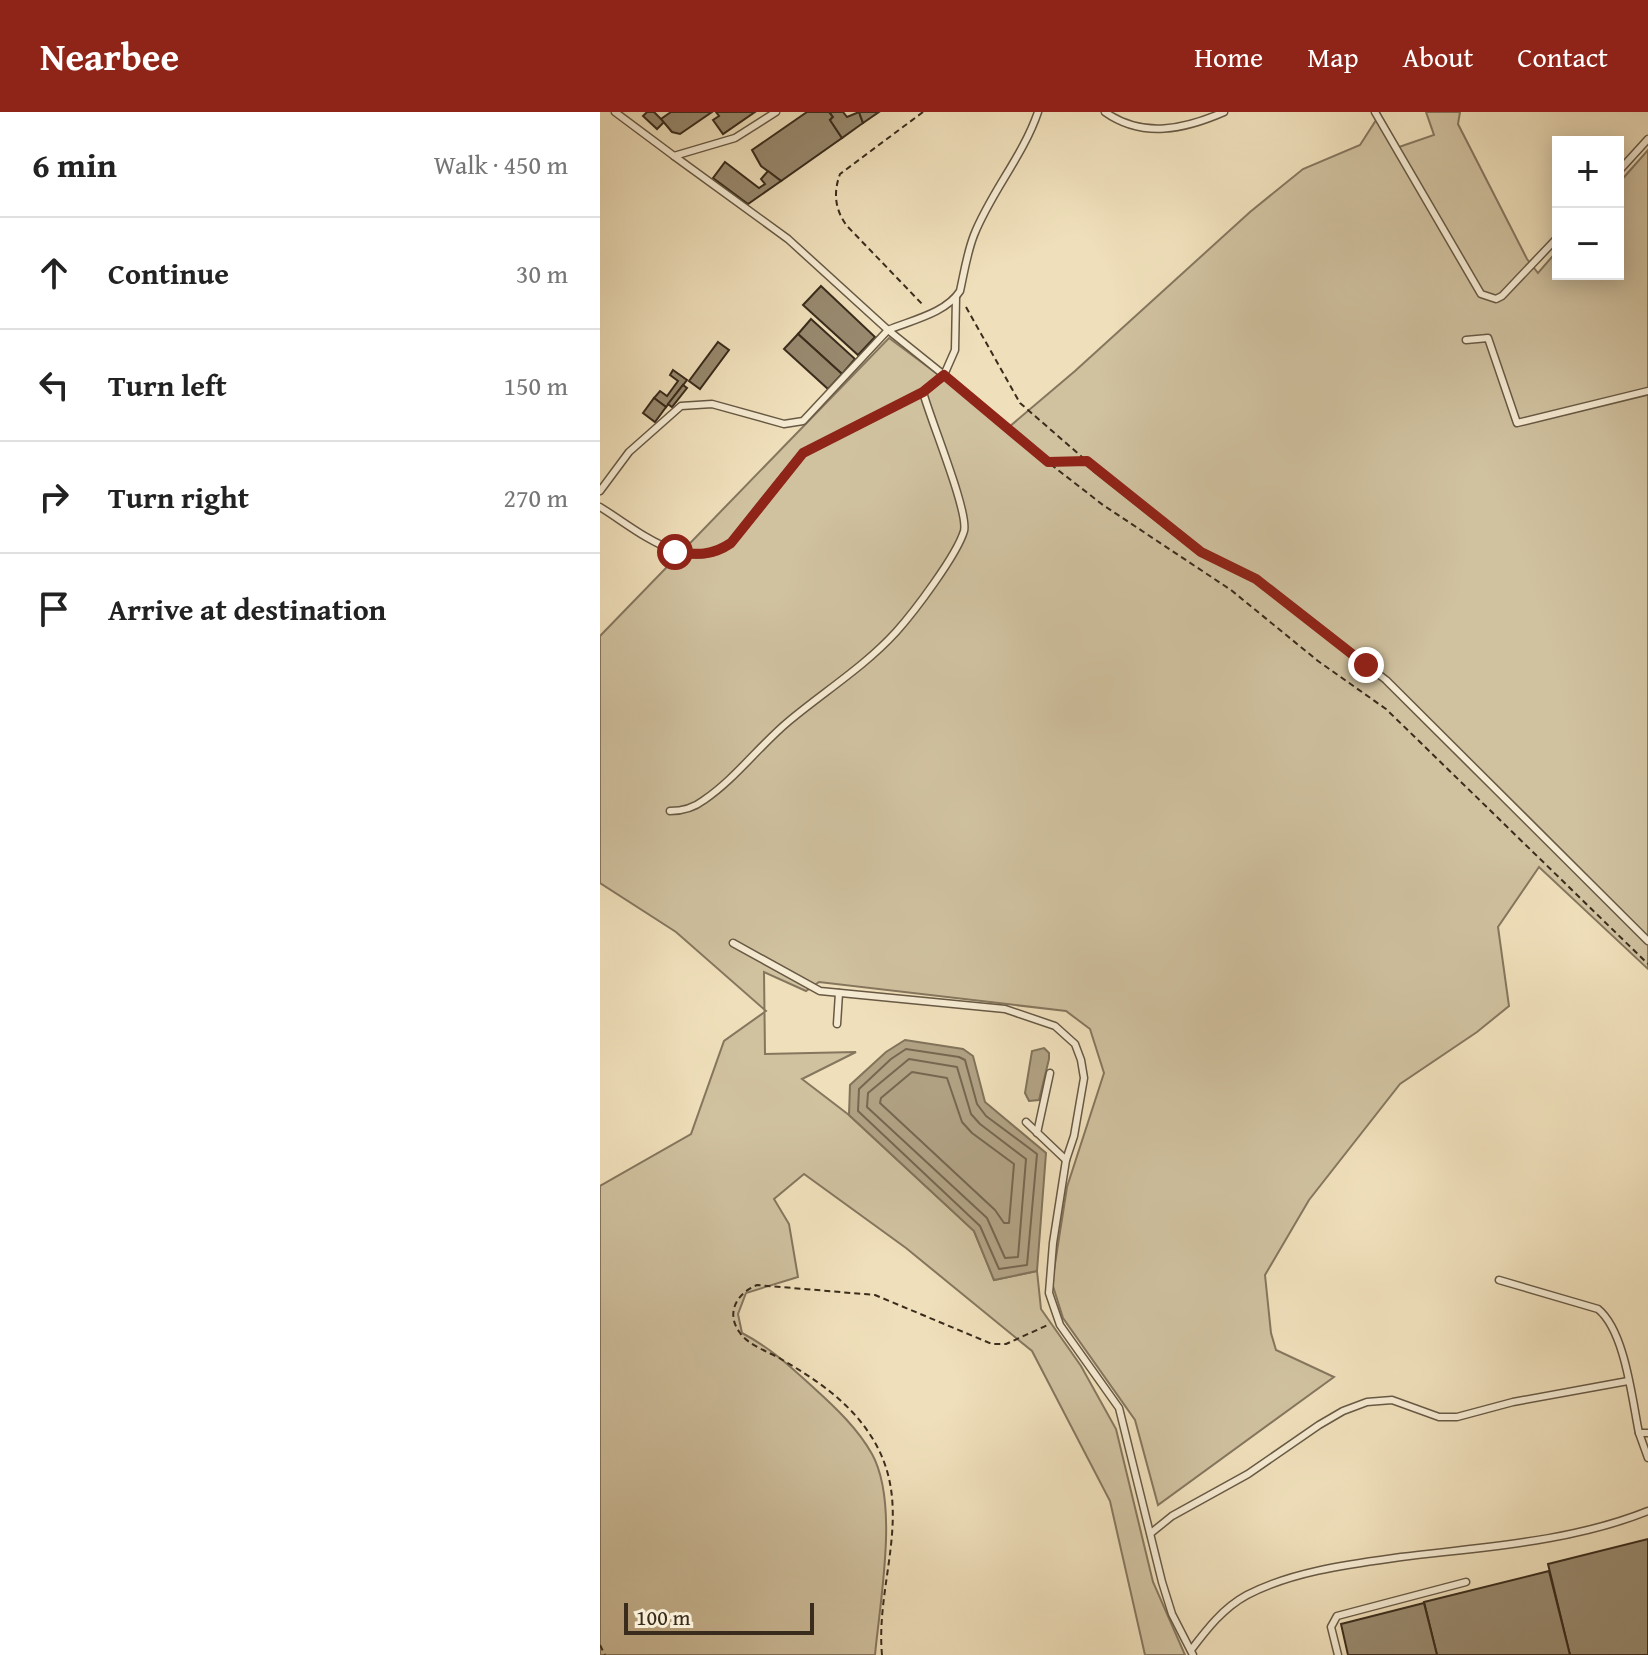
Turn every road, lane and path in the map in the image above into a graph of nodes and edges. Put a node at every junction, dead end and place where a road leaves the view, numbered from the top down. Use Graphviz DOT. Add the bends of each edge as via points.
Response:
graph roads {
  1 [pos="615,112"];
  2 [pos="776,112"];
  3 [pos="923,112"];
  4 [pos="1038,112"];
  5 [pos="1105,112"];
  6 [pos="1224,112"];
  7 [pos="1375,112"];
  8 [pos="1648,139"];
  9 [pos="674,156"];
  10 [pos="1624,165"];
  11 [pos="1552,243"];
  12 [pos="956,297"];
  13 [pos="931,312"];
  14 [pos="888,330"];
  15 [pos="1466,340"];
  16 [pos="944,375"];
  17 [pos="1648,391"];
  18 [pos="923,392"];
  19 [pos="1087,461"];
  20 [pos="1048,462"];
  21 [pos="1096,469"];
  22 [pos="600,491"];
  23 [pos="600,507"];
  24 [pos="670,811"];
  25 [pos="1648,941"];
  26 [pos="733,943"];
  27 [pos="1648,964"];
  28 [pos="839,993"];
  29 [pos="837,1024"];
  30 [pos="1050,1073"];
  31 [pos="1026,1122"];
  32 [pos="1037,1133"];
  33 [pos="1066,1160"];
  34 [pos="1499,1280"];
  35 [pos="1058,1320"];
  36 [pos="1628,1381"];
  37 [pos="1639,1433"];
  38 [pos="1648,1433"];
  39 [pos="1648,1458"];
  40 [pos="1648,1511"];
  41 [pos="1151,1533"];
  42 [pos="1466,1582"];
  43 [pos="600,1645"];
  44 [pos="1192,1653"];
  45 [pos="605,1655"];
  46 [pos="882,1655"];
  47 [pos="1338,1655"];
  1 -- 9 [label="lane"];
  2 -- 9 [label="lane" via="735,138"];
  3 -- 13 [label="path" via="840,174 835,197 847,226"];
  4 -- 12 [label="lane" via="973,237"];
  5 -- 6 [label="lane" via="1148,129 1183,128"];
  7 -- 11 [label="lane" via="1481,294 1502,296"];
  8 -- 10 [label="lane"];
  9 -- 14 [label="lane" via="788,239"];
  12 -- 13 [label="lane"];
  12 -- 16 [label="lane" via="955,350"];
  12 -- 19 [label="path" via="1020,403"];
  13 -- 14 [label="lane"];
  14 -- 16 [label="lane"];
  14 -- 22 [label="lane" via="803,421 784,424 712,404 681,406 629,452"];
  15 -- 17 [label="lane" via="1488,338 1517,423"];
  16 -- 18 [label="lane"];
  16 -- 20 [label="path"];
  18 -- 23 [label="lane" via="803,453 731,543 707,555 668,550"];
  18 -- 24 [label="lane" via="963,507 959,542 920,603 872,656 787,723 704,801"];
  19 -- 20 [label="path"];
  19 -- 21 [label="path"];
  20 -- 27 [label="path" via="1231,590 1386,709"];
  21 -- 25 [label="lane" via="1201,552 1256,579 1386,680"];
  26 -- 28 [label="lane" via="820,991"];
  28 -- 29 [label="lane"];
  28 -- 33 [label="lane" via="1005,1009 1065,1033 1075,1044 1084,1078"];
  30 -- 32 [label="lane"];
  31 -- 32 [label="lane"];
  32 -- 33 [label="lane"];
  33 -- 35 [label="lane" via="1049,1293"];
  34 -- 36 [label="lane" via="1607,1316"];
  35 -- 41 [label="lane" via="1119,1408"];
  35 -- 46 [label="path" via="1006,1344 992,1344 875,1295 757,1285 737,1298 733,1317 743,1337 834,1393 870,1434 882,1459 894,1515 881,1617"];
  36 -- 37 [label="lane"];
  36 -- 41 [label="lane" via="1457,1417 1439,1417 1392,1400 1367,1402 1319,1425"];
  37 -- 38 [label="lane"];
  37 -- 39 [label="lane"];
  40 -- 44 [label="lane" via="1596,1528 1358,1563 1271,1585 1228,1607"];
  41 -- 44 [label="lane" via="1172,1614"];
  42 -- 47 [label="lane" via="1337,1616 1331,1627"];
  43 -- 45 [label="path"];
}
